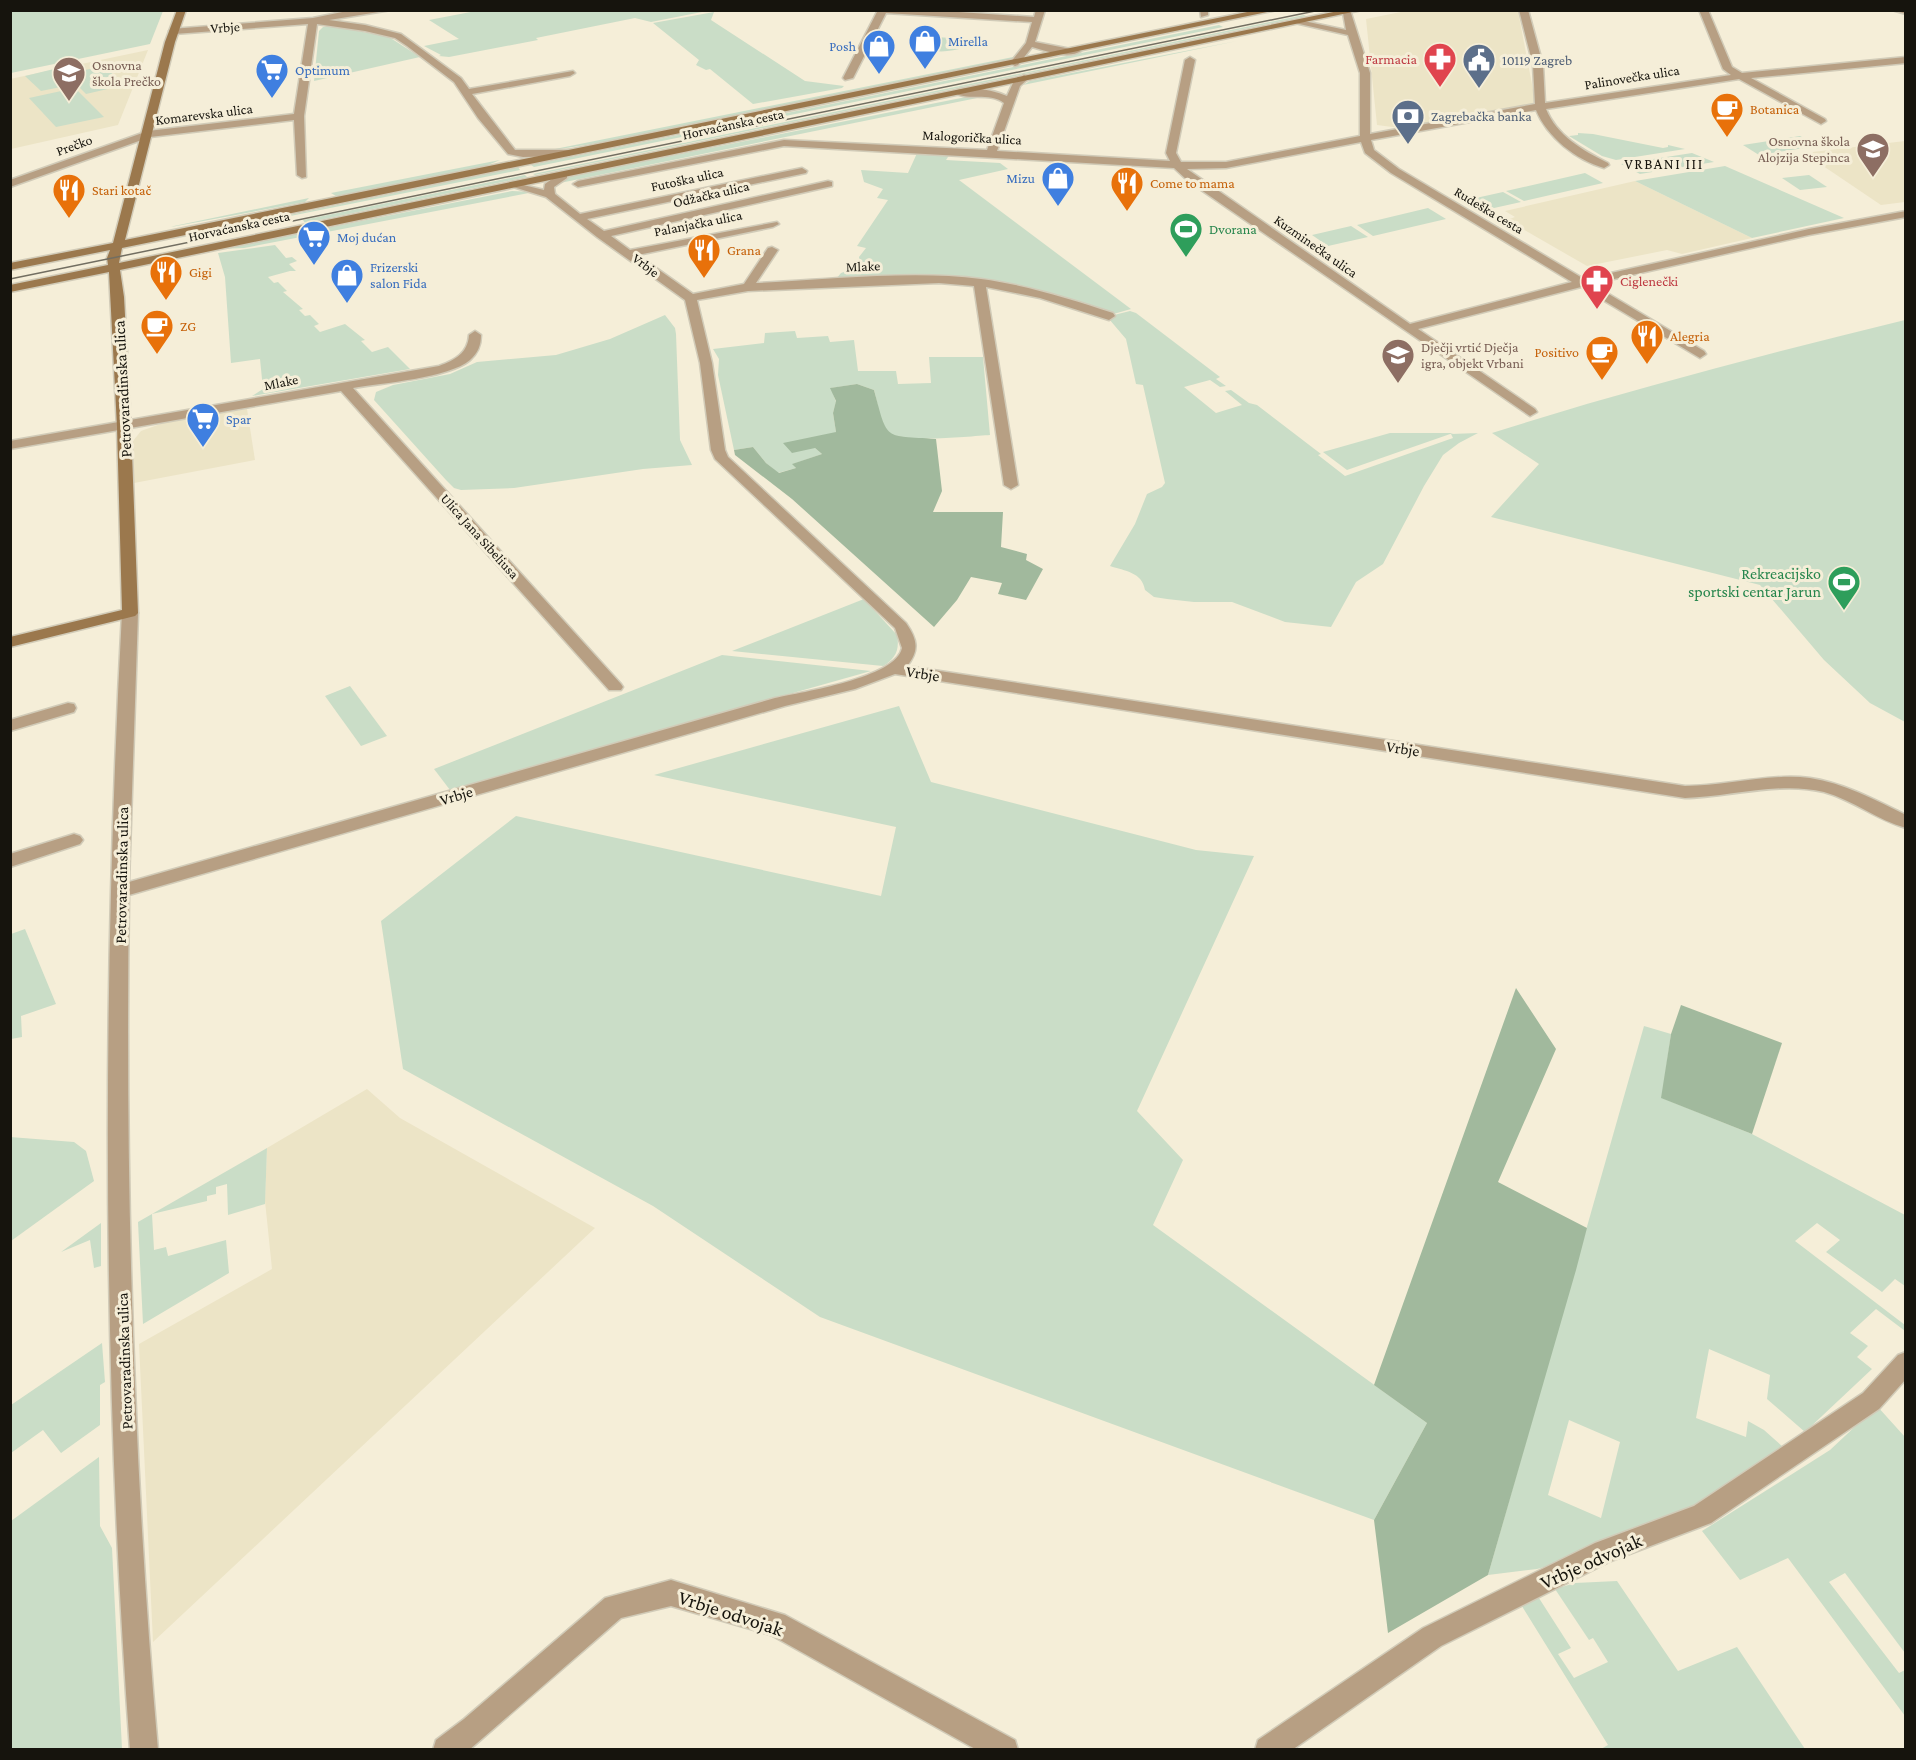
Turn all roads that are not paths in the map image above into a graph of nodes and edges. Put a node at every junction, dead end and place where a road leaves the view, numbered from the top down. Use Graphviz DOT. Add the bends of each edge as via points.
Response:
graph roads {
  1 [pos="182,10"];
  2 [pos="387,10"];
  3 [pos="1273,10"];
  4 [pos="1358,10"];
  5 [pos="1523,10"];
  6 [pos="1703,10"];
  7 [pos="1896,10"];
  8 [pos="882,11"];
  9 [pos="1905,11"];
  10 [pos="1347,12"];
  11 [pos="1040,15"];
  12 [pos="313,21"];
  13 [pos="1299,23"];
  14 [pos="174,31"];
  15 [pos="1350,33"];
  16 [pos="1030,43"];
  17 [pos="1076,51"];
  18 [pos="1190,60"];
  19 [pos="1905,60"];
  20 [pos="1016,63"];
  21 [pos="570,73"];
  22 [pos="1740,76"];
  23 [pos="848,78"];
  24 [pos="1024,78"];
  25 [pos="467,92"];
  26 [pos="958,92"];
  27 [pos="1009,102"];
  28 [pos="1540,107"];
  29 [pos="299,116"];
  30 [pos="1821,121"];
  31 [pos="148,134"];
  32 [pos="1365,138"];
  33 [pos="512,152"];
  34 [pos="574,153"];
  35 [pos="991,153"];
  36 [pos="1177,165"];
  37 [pos="1604,165"];
  38 [pos="802,171"];
  39 [pos="478,172"];
  40 [pos="302,175"];
  41 [pos="563,176"];
  42 [pos="10,184"];
  43 [pos="578,184"];
  44 [pos="828,184"];
  45 [pos="515,186"];
  46 [pos="550,195"];
  47 [pos="1905,214"];
  48 [pos="578,218"];
  49 [pos="773,224"];
  50 [pos="602,235"];
  51 [pos="116,246"];
  52 [pos="772,250"];
  53 [pos="630,253"];
  54 [pos="10,267"];
  55 [pos="114,268"];
  56 [pos="979,282"];
  57 [pos="1581,283"];
  58 [pos="748,287"];
  59 [pos="10,289"];
  60 [pos="691,298"];
  61 [pos="1109,315"];
  62 [pos="1408,328"];
  63 [pos="475,335"];
  64 [pos="1700,354"];
  65 [pos="344,386"];
  66 [pos="1530,412"];
  67 [pos="124,427"];
  68 [pos="10,445"];
  69 [pos="1011,485"];
  70 [pos="130,613"];
  71 [pos="10,642"];
  72 [pos="896,669"];
  73 [pos="615,687"];
  74 [pos="68,708"];
  75 [pos="10,726"];
  76 [pos="1905,822"];
  77 [pos="74,840"];
  78 [pos="10,861"];
  79 [pos="120,891"];
  80 [pos="1905,1362"];
  81 [pos="144,1749"];
  82 [pos="446,1749"];
  83 [pos="1005,1749"];
  84 [pos="1268,1749"];
  1 -- 14 [label="street, Petrovaradinska ulica"];
  2 -- 12 [label="street, Vrbje"];
  3 -- 17 [label="street, Horvaćanska cesta"];
  4 -- 10 [label="street, Horvaćanska cesta"];
  5 -- 28 [label="street" via="1538,65"];
  6 -- 22 [label="street" via="1728,69"];
  7 -- 9 [label="street"];
  8 -- 11 [label="street"];
  8 -- 23 [label="street"];
  10 -- 13 [label="street, Horvaćanska cesta"];
  10 -- 15 [label="street"];
  11 -- 16 [label="street"];
  12 -- 14 [label="street, Vrbje"];
  12 -- 25 [label="street, Vrbje" via="398,36 458,80"];
  12 -- 29 [label="street"];
  13 -- 15 [label="street"];
  13 -- 24 [label="street, Horvaćanska cesta"];
  14 -- 31 [label="street, Petrovaradinska ulica"];
  15 -- 32 [label="street" via="1363,62"];
  16 -- 17 [label="street"];
  16 -- 20 [label="street"];
  17 -- 20 [label="street, Horvaćanska cesta"];
  18 -- 36 [label="street" via="1171,153"];
  19 -- 22 [label="street, Palinovečka ulica"];
  20 -- 34 [label="street, Horvaćanska cesta"];
  21 -- 25 [label="street"];
  22 -- 28 [label="street, Palinovečka ulica"];
  22 -- 30 [label="street"];
  24 -- 26 [label="street, Horvaćanska cesta"];
  24 -- 27 [label="street" via="1016,85"];
  25 -- 33 [label="street, Vrbje"];
  26 -- 27 [label="street" via="994,94"];
  26 -- 41 [label="street, Horvaćanska cesta"];
  27 -- 35 [label="street"];
  28 -- 32 [label="street, Palinovečka ulica"];
  28 -- 37 [label="street" via="1546,124 1557,136"];
  29 -- 31 [label="street, Komarevska ulica"];
  29 -- 40 [label="street"];
  31 -- 42 [label="street, Prečko"];
  31 -- 51 [label="street, Petrovaradinska ulica"];
  32 -- 36 [label="street, Malogorička ulica" via="1249,162"];
  32 -- 57 [label="street, Rudeška cesta" via="1377,159"];
  33 -- 34 [label="street"];
  33 -- 39 [label="street" via="506,160"];
  34 -- 39 [label="street, Horvaćanska cesta"];
  35 -- 36 [label="street, Malogorička ulica"];
  35 -- 43 [label="street, Malogorička ulica" via="784,143"];
  36 -- 62 [label="street, Kuzminečka ulica"];
  38 -- 48 [label="street, Futoška ulica"];
  39 -- 51 [label="street, Horvaćanska cesta"];
  41 -- 45 [label="street, Horvaćanska cesta"];
  41 -- 46 [label="street" via="549,186"];
  44 -- 50 [label="street, Odžačka ulica"];
  45 -- 46 [label="street, Vrbje"];
  45 -- 55 [label="street, Horvaćanska cesta"];
  46 -- 48 [label="street, Vrbje"];
  47 -- 57 [label="street"];
  48 -- 50 [label="street, Vrbje"];
  49 -- 53 [label="street, Palanjačka ulica"];
  50 -- 53 [label="street, Vrbje"];
  51 -- 54 [label="street, Horvaćanska cesta"];
  51 -- 55 [label="street, Petrovaradinska ulica"];
  52 -- 58 [label="street"];
  53 -- 60 [label="street, Vrbje"];
  55 -- 59 [label="street, Horvaćanska cesta"];
  55 -- 67 [label="street, Petrovaradinska ulica"];
  56 -- 58 [label="street, Mlake" via="920,279"];
  56 -- 61 [label="street, Mlake" via="1044,295"];
  56 -- 69 [label="street"];
  57 -- 62 [label="street"];
  57 -- 64 [label="street, Rudeška cesta"];
  58 -- 60 [label="street, Mlake"];
  60 -- 72 [label="street, Vrbje" via="722,459 901,626 910,648"];
  62 -- 66 [label="street, Kuzminečka ulica"];
  63 -- 65 [label="street, Mlake" via="469,356 442,369"];
  65 -- 67 [label="street, Mlake"];
  65 -- 73 [label="street, Ulica Jana Sibeliusa"];
  67 -- 68 [label="street, Mlake"];
  67 -- 70 [label="street, Petrovaradinska ulica"];
  70 -- 71 [label="street"];
  70 -- 79 [label="street, Petrovaradinska ulica"];
  72 -- 76 [label="street, Vrbje" via="1685,792 1796,783 1821,786"];
  72 -- 79 [label="street, Vrbje"];
  74 -- 75 [label="street"];
  77 -- 78 [label="street"];
  79 -- 81 [label="street, Petrovaradinska ulica" via="118,1142 123,1357"];
  80 -- 84 [label="street, Vrbje odvojak" via="1871,1401 1702,1515 1604,1552 1432,1637"];
  82 -- 83 [label="street, Vrbje odvojak" via="614,1607 671,1593 776,1624"];
}
